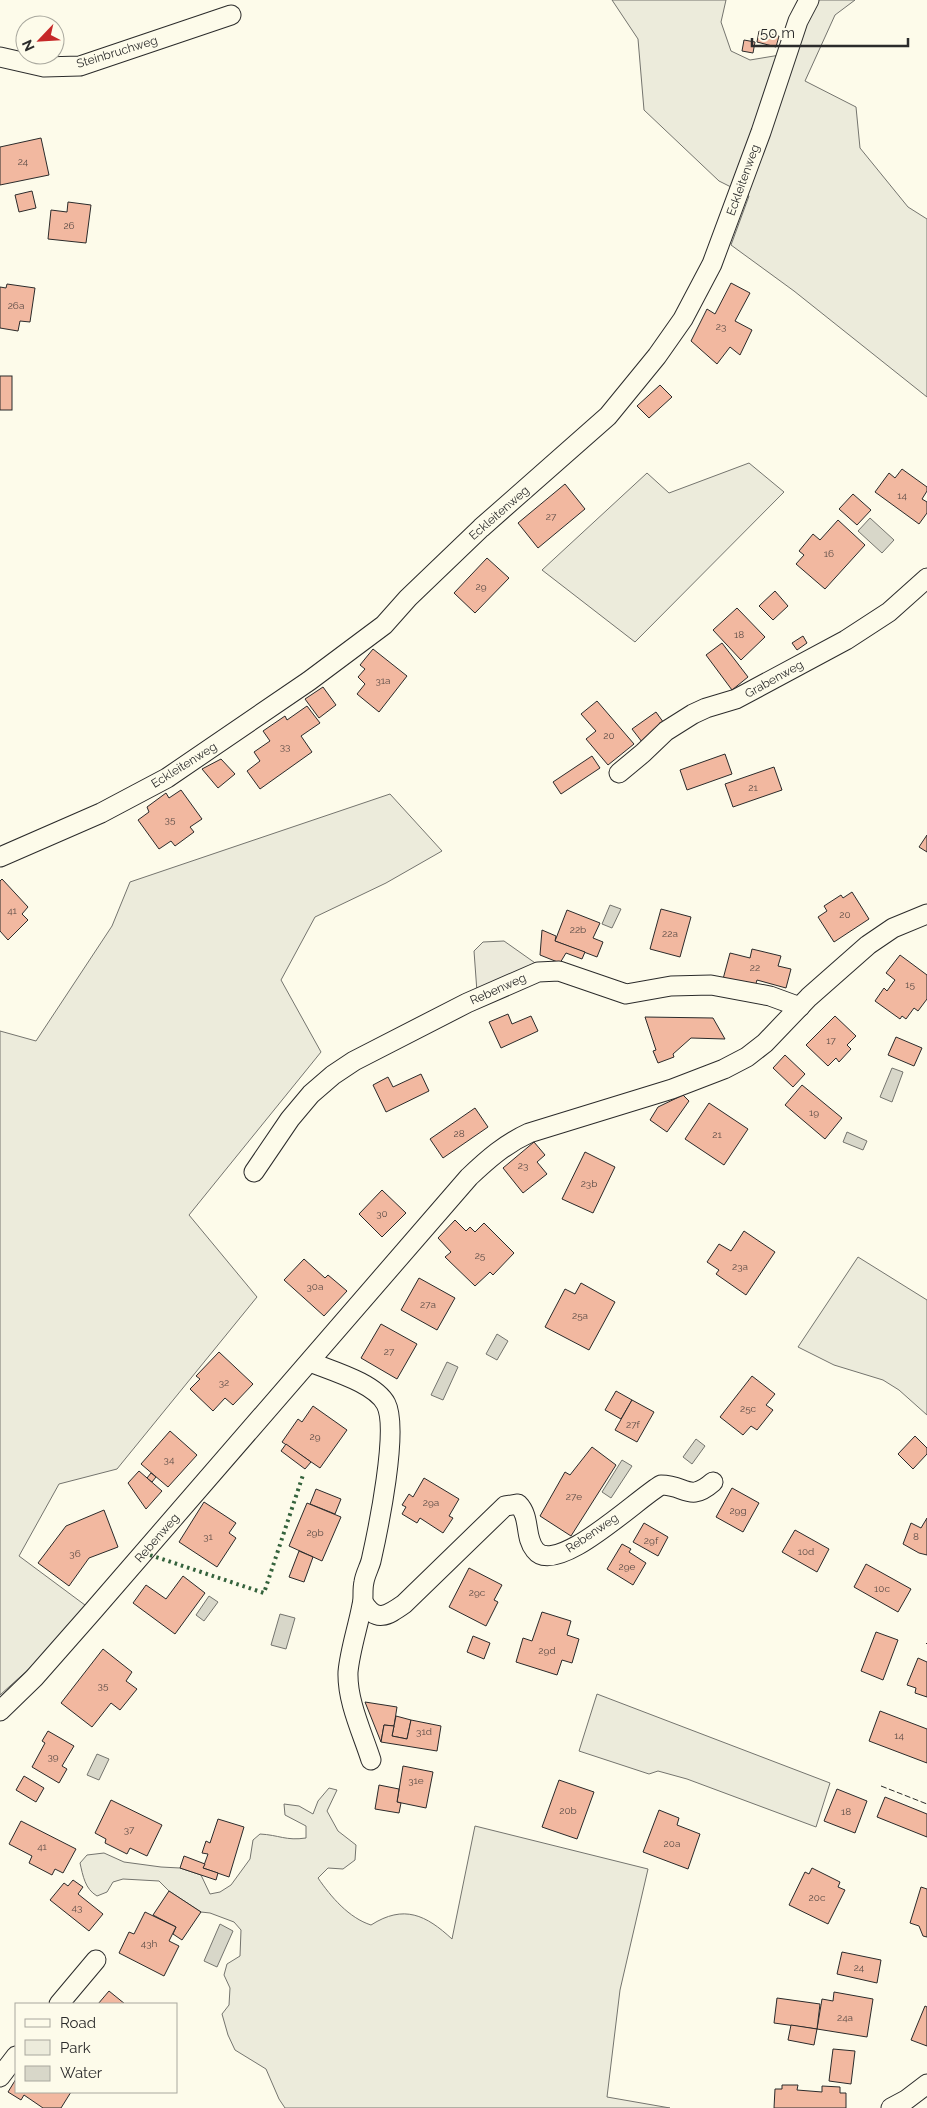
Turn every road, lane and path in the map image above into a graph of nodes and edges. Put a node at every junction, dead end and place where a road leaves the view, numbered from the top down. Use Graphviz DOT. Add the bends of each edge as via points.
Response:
graph roads {
  1 [pos="809,0"];
  2 [pos="232,15"];
  3 [pos="0,57"];
  4 [pos="927,578"];
  5 [pos="619,772"];
  6 [pos="0,858"];
  7 [pos="927,914"];
  8 [pos="800,1007"];
  9 [pos="254,1172"];
  10 [pos="310,1362"];
  11 [pos="713,1482"];
  12 [pos="363,1602"];
  13 [pos="0,1711"];
  14 [pos="371,1760"];
  15 [pos="96,1960"];
  16 [pos="60,2003"];
  17 [pos="15,2057"];
  18 [pos="0,2077"];
  19 [pos="927,2084"];
  20 [pos="891,2108"];
  1 -- 6 [label="street, Eckleitenweg" via="798,21 712,264 657,356 608,416 481,528 384,624 309,681 167,778 101,813"];
  2 -- 3 [label="street, Steinbruchweg" via="80,66 44,67"];
  4 -- 5 [label="street, Grabenweg" via="889,612 846,640 736,699 706,708 679,722"];
  7 -- 8 [label="street, Rebenweg" via="893,928 868,944"];
  8 -- 9 [label="street, Rebenweg" via="770,996 711,985 670,986 626,994 559,971 538,972 467,1002 333,1075 290,1119"];
  8 -- 10 [label="street, Rebenweg" via="766,1043 724,1069 672,1089 529,1133 495,1152 469,1177"];
  10 -- 12 [label="street" via="375,1392 387,1405 390,1418 386,1477 371,1562 363,1584"];
  10 -- 13 [label="street, Rebenweg" via="34,1678"];
  11 -- 12 [label="street, Rebenweg" via="694,1493 661,1485 594,1535 556,1556 540,1555 534,1550 524,1509 518,1504 505,1506 404,1604 383,1616 368,1611"];
  12 -- 14 [label="street" via="348,1672 351,1696"];
  15 -- 16 [label="street"];
  17 -- 18 [label="street"];
  19 -- 20 [label="street"];
}
